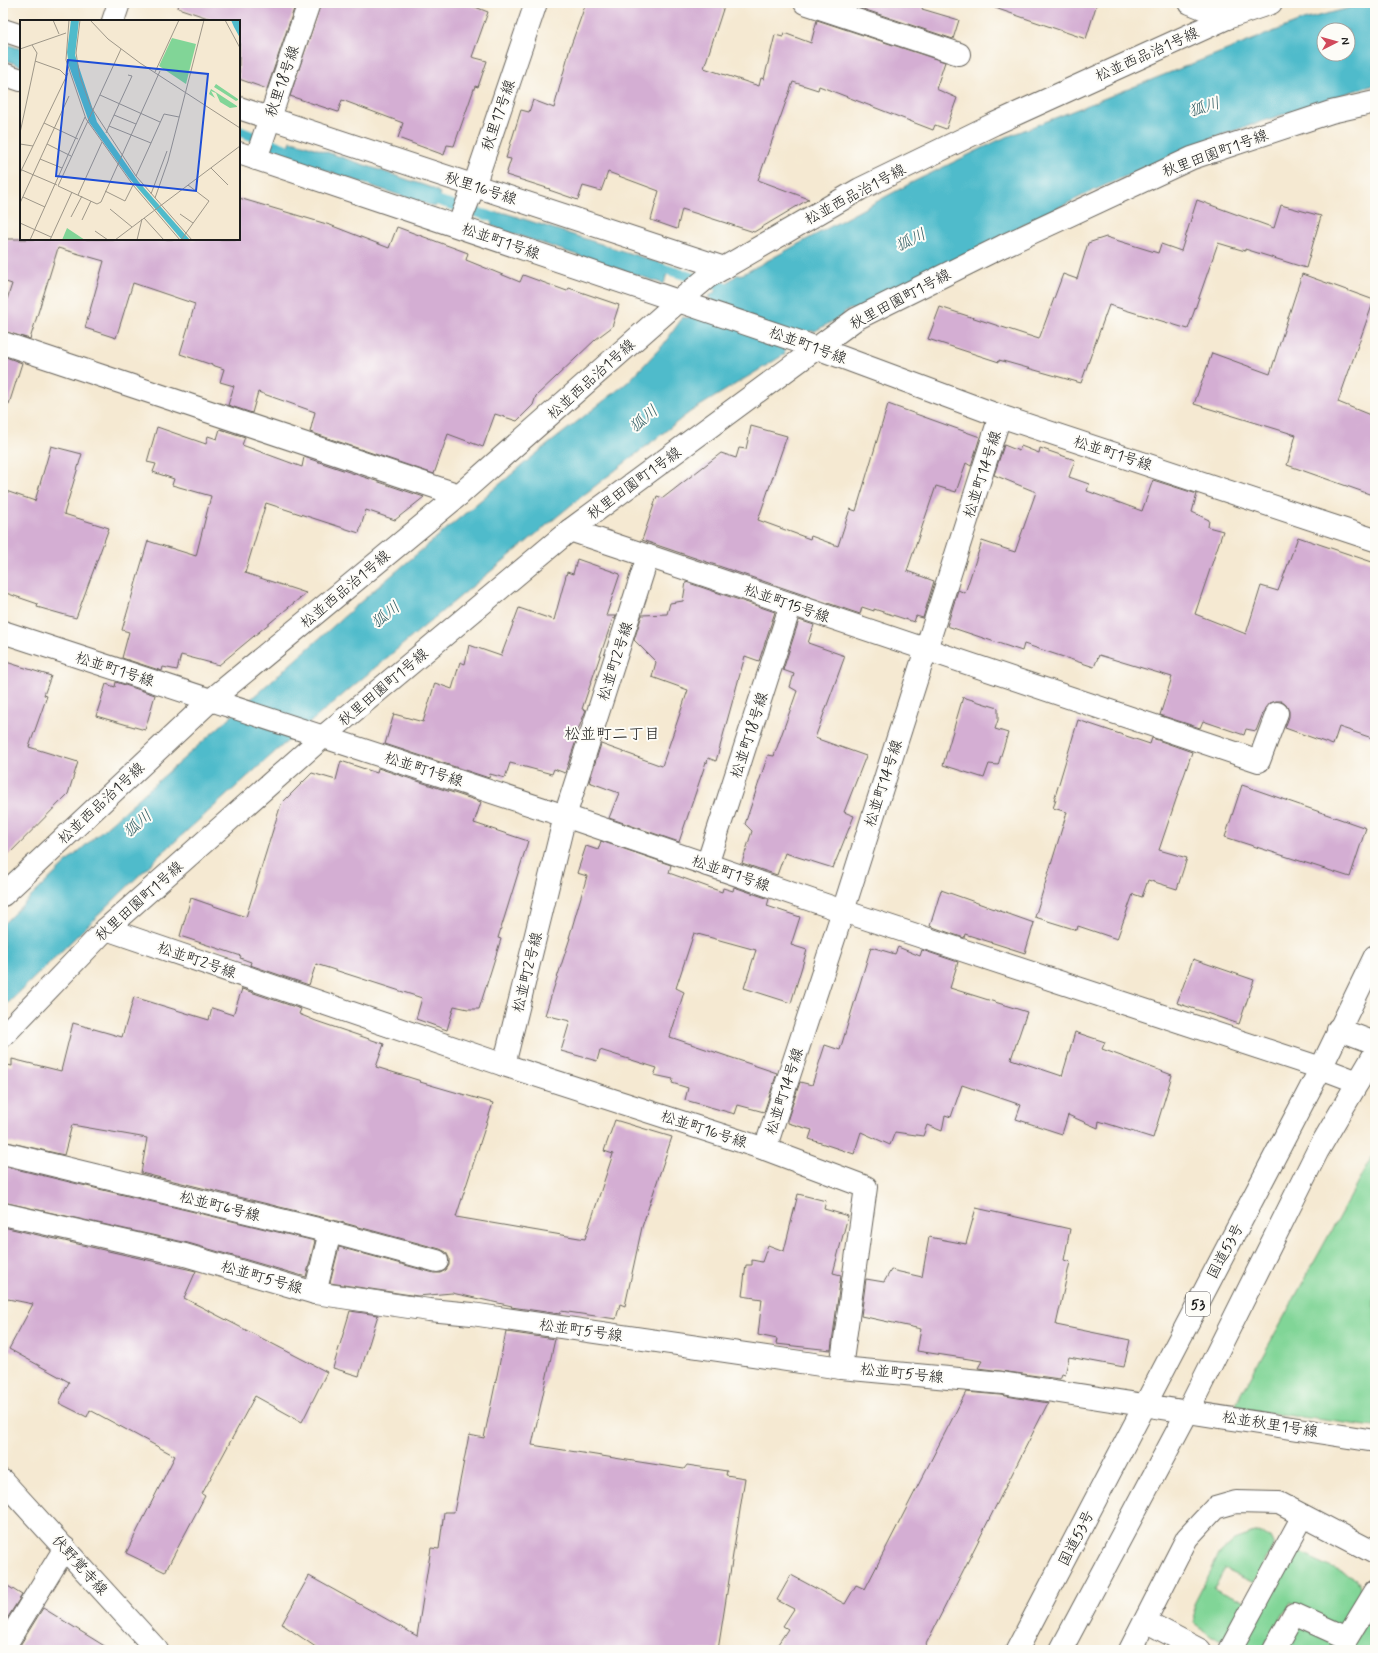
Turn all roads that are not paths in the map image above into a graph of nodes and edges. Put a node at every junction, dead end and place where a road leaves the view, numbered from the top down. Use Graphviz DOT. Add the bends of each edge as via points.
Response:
graph roads {
  1 [pos="119,3"];
  2 [pos="310,3"];
  3 [pos="536,3"];
  4 [pos="805,3"];
  5 [pos="1190,3"];
  6 [pos="1271,3"];
  7 [pos="1227,18"];
  8 [pos="113,20"];
  9 [pos="3,30"];
  10 [pos="20,36"];
  11 [pos="959,54"];
  12 [pos="3,74"];
  13 [pos="20,80"];
  14 [pos="1375,102"];
  15 [pos="240,108"];
  16 [pos="269,118"];
  17 [pos="248,156"];
  18 [pos="466,207"];
  19 [pos="716,273"];
  20 [pos="685,299"];
  21 [pos="3,343"];
  22 [pos="811,346"];
  23 [pos="1000,416"];
  24 [pos="459,495"];
  25 [pos="570,530"];
  26 [pos="1375,540"];
  27 [pos="648,556"];
  28 [pos="791,604"];
  29 [pos="3,632"];
  30 [pos="926,650"];
  31 [pos="217,702"];
  32 [pos="1277,713"];
  33 [pos="316,734"];
  34 [pos="565,816"];
  35 [pos="707,865"];
  36 [pos="3,895"];
  37 [pos="842,911"];
  38 [pos="106,929"];
  39 [pos="1375,956"];
  40 [pos="1338,1029"];
  41 [pos="3,1036"];
  42 [pos="1375,1043"];
  43 [pos="1375,1053"];
  44 [pos="504,1065"];
  45 [pos="1321,1068"];
  46 [pos="1358,1082"];
  47 [pos="765,1149"];
  48 [pos="3,1153"];
  49 [pos="3,1214"];
  50 [pos="330,1232"];
  51 [pos="437,1261"];
  52 [pos="315,1293"];
  53 [pos="841,1368"];
  54 [pos="1155,1406"];
  55 [pos="1188,1411"];
  56 [pos="1375,1441"];
  57 [pos="3,1481"];
  58 [pos="1303,1516"];
  59 [pos="65,1548"];
  60 [pos="1375,1553"];
  61 [pos="1375,1592"];
  62 [pos="1145,1621"];
  63 [pos="3,1648"];
  64 [pos="157,1650"];
  65 [pos="1017,1650"];
  66 [pos="1061,1650"];
  67 [pos="1130,1650"];
  68 [pos="1200,1650"];
  69 [pos="1230,1650"];
  70 [pos="1274,1650"];
  1 -- 8 [label="main road"];
  2 -- 16 [label="main road, 秋里18号線"];
  3 -- 18 [label="main road, 秋里17号線"];
  4 -- 11 [label="main road"];
  5 -- 7 [label="main road"];
  6 -- 7 [label="main road, 松並西品治1号線"];
  7 -- 19 [label="main road, 松並西品治1号線" via="994,124 860,189"];
  9 -- 10 [label="main road"];
  12 -- 13 [label="main road"];
  14 -- 22 [label="main road, 秋里田園町1号線" via="1331,112 1192,158 1002,246 856,319"];
  15 -- 16 [label="main road, 秋里16号線"];
  16 -- 17 [label="main road, 秋里18号線"];
  16 -- 18 [label="main road, 秋里16号線"];
  17 -- 18 [label="main road, 松並町1号線"];
  18 -- 19 [label="main road, 秋里16号線"];
  18 -- 20 [label="main road, 松並町1号線"];
  19 -- 20 [label="main road, 松並西品治1号線"];
  20 -- 22 [label="main road, 松並町1号線"];
  20 -- 24 [label="main road, 松並西品治1号線"];
  21 -- 24 [label="main road"];
  22 -- 23 [label="main road, 松並町1号線"];
  22 -- 25 [label="main road, 秋里田園町1号線"];
  23 -- 26 [label="main road, 松並町1号線"];
  23 -- 30 [label="main road, 松並町14号線"];
  24 -- 31 [label="main road, 松並西品治1号線"];
  25 -- 27 [label="main road"];
  25 -- 33 [label="main road, 秋里田園町1号線"];
  27 -- 28 [label="main road, 松並町15号線"];
  27 -- 34 [label="main road, 松並町2号線"];
  28 -- 30 [label="main road, 松並町15号線"];
  28 -- 35 [label="main road, 松並町18号線"];
  29 -- 31 [label="main road, 松並町1号線"];
  30 -- 32 [label="main road, 松並町15号線" via="1260,761"];
  30 -- 37 [label="main road, 松並町14号線"];
  31 -- 33 [label="main road, 松並町1号線"];
  31 -- 36 [label="main road, 松並西品治1号線"];
  33 -- 34 [label="main road, 松並町1号線"];
  33 -- 38 [label="main road, 秋里田園町1号線"];
  34 -- 35 [label="main road, 松並町1号線"];
  34 -- 44 [label="main road, 松並町2号線"];
  35 -- 37 [label="main road, 松並町1号線"];
  37 -- 45 [label="main road, 松並町1号線"];
  37 -- 47 [label="main road, 松並町14号線"];
  38 -- 41 [label="main road, 秋里田園町1号線"];
  38 -- 44 [label="main road, 松並町2号線"];
  39 -- 40 [label="main road, 国道53号 / 53"];
  40 -- 42 [label="main road"];
  40 -- 45 [label="main road, 国道53号 / 53"];
  43 -- 46 [label="main road"];
  44 -- 47 [label="main road, 松並町16号線"];
  45 -- 46 [label="main road, 松並町1号線"];
  45 -- 54 [label="main road, 国道53号 / 53"];
  46 -- 55 [label="main road" via="1317,1152"];
  47 -- 53 [label="main road, 松並町16号線" via="866,1187"];
  48 -- 50 [label="main road, 松並町6号線"];
  49 -- 52 [label="main road, 松並町5号線" via="185,1255"];
  50 -- 51 [label="main road, 松並町6号線"];
  50 -- 52 [label="main road"];
  52 -- 53 [label="main road, 松並町5号線"];
  53 -- 54 [label="main road, 松並町5号線" via="1002,1383"];
  54 -- 55 [label="main road, 松並秋里1号線"];
  54 -- 65 [label="main road, 国道53号 / 53"];
  55 -- 56 [label="main road, 松並秋里1号線"];
  55 -- 66 [label="main road"];
  57 -- 59 [label="main road, 伏野覚寺線"];
  58 -- 60 [label="main road"];
  58 -- 62 [label="main road" via="1279,1502 1236,1502 1215,1508 1187,1538"];
  58 -- 69 [label="main road"];
  59 -- 63 [label="main road"];
  59 -- 64 [label="main road, 伏野覚寺線"];
  61 -- 70 [label="main road" via="1346,1638 1294,1614"];
  62 -- 67 [label="main road"];
  62 -- 68 [label="main road"];
}
